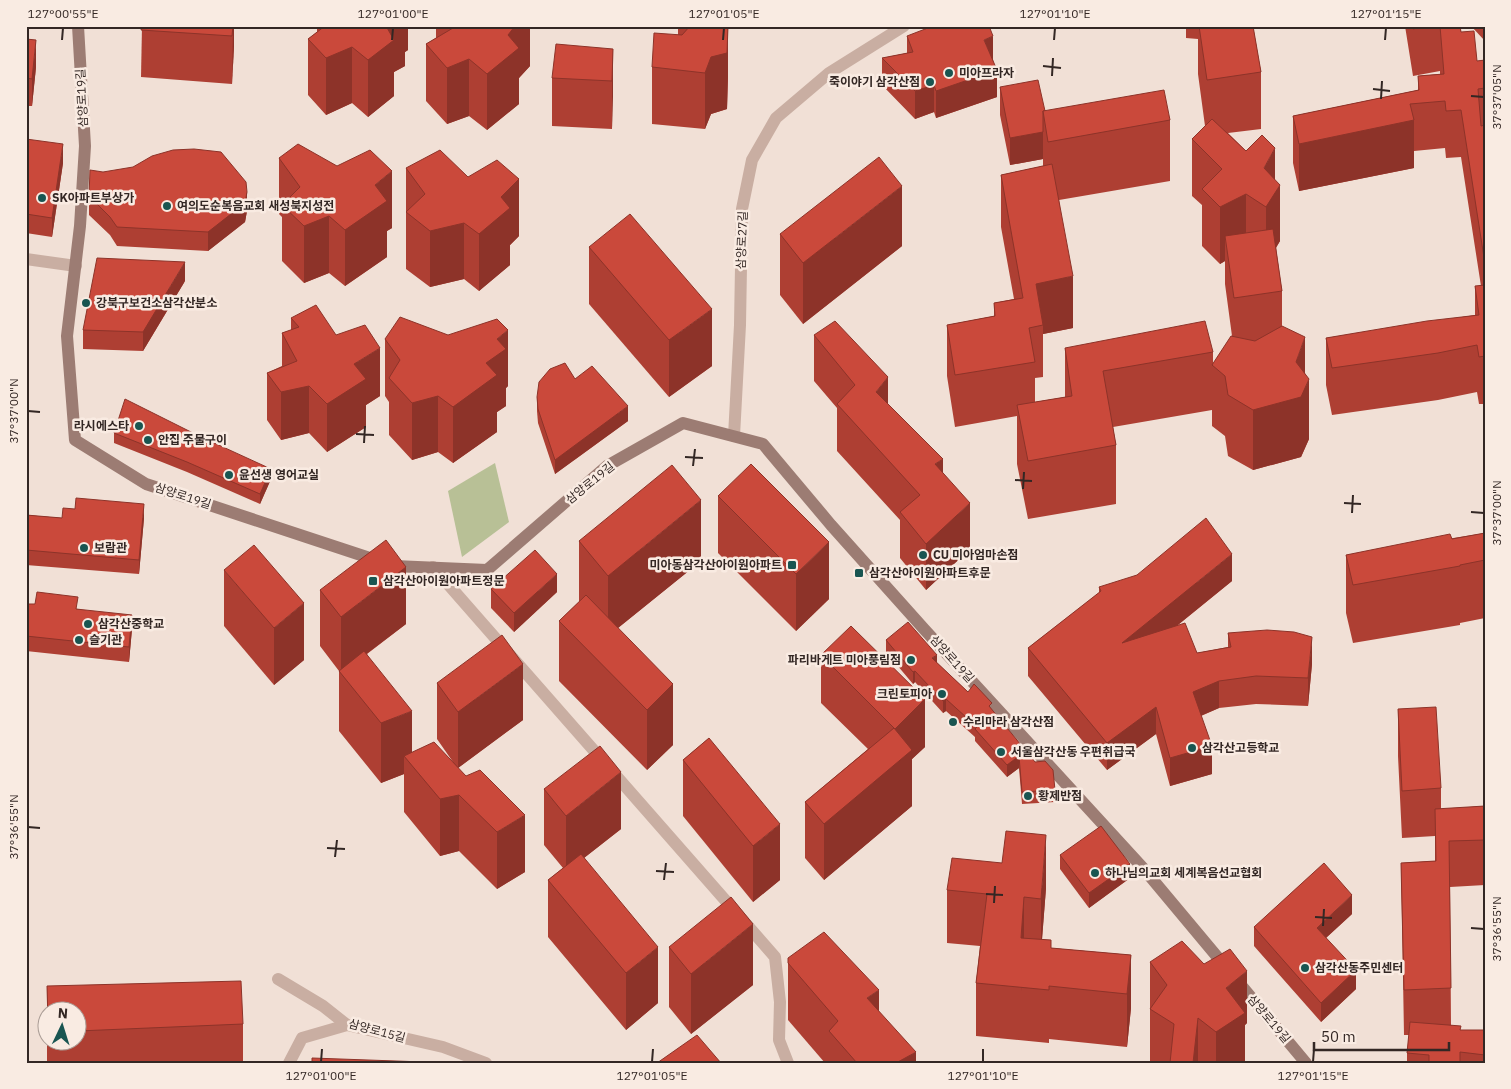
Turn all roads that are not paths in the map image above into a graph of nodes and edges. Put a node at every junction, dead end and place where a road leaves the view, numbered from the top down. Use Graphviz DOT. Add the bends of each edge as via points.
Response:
graph roads {
  1 [pos="78,26"];
  2 [pos="904,26"];
  3 [pos="26,259"];
  4 [pos="76,266"];
  5 [pos="734,436"];
  6 [pos="433,567"];
  7 [pos="278,979"];
  8 [pos="347,1025"];
  9 [pos="289,1063"];
  10 [pos="486,1063"];
  11 [pos="788,1063"];
  12 [pos="1306,1063"];
  1 -- 4 [label="street, 삼양로19길" via="85,146"];
  2 -- 5 [label="street, 삼양로27길" via="829,73 776,118 752,160 742,209"];
  3 -- 4 [label="street"];
  4 -- 6 [label="street, 삼양로19길" via="68,336 75,440 146,484 394,566"];
  5 -- 6 [label="street, 삼양로19길" via="684,423 607,466 488,570"];
  5 -- 12 [label="street, 삼양로19길" via="763,444 917,622 1143,868"];
  6 -- 11 [label="street" via="776,957 779,1040"];
  7 -- 8 [label="street, 삼양로15길"];
  8 -- 9 [label="street" via="302,1038"];
  8 -- 10 [label="street, 삼양로15길" via="443,1047"];
}
